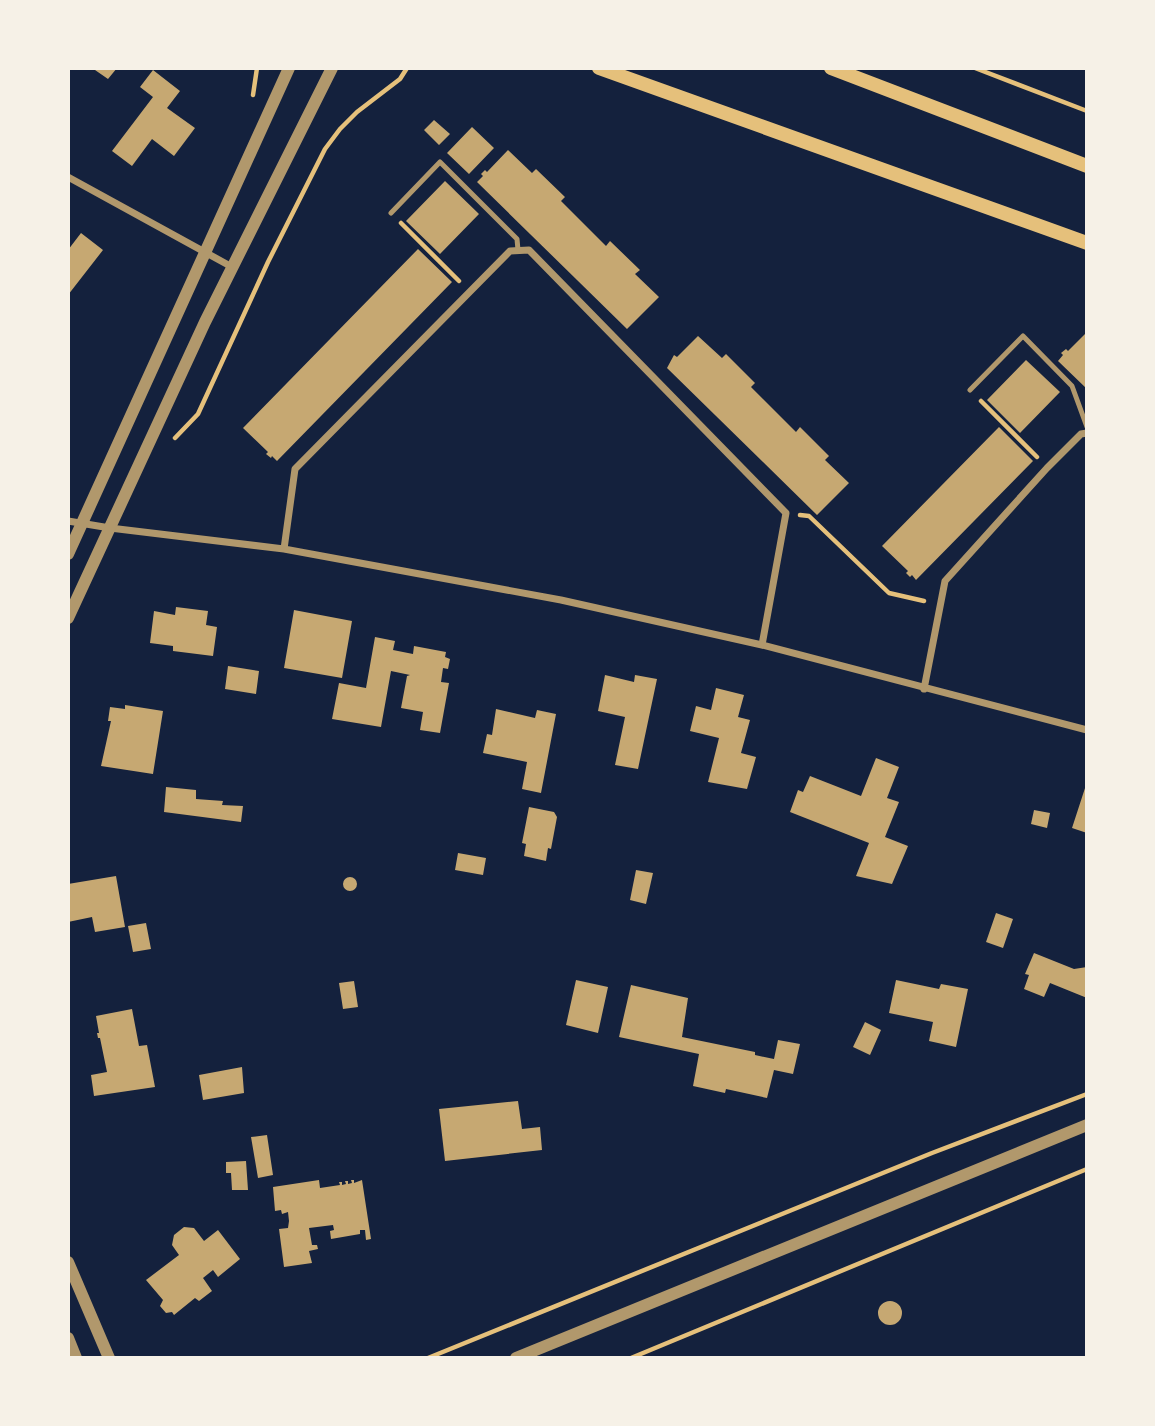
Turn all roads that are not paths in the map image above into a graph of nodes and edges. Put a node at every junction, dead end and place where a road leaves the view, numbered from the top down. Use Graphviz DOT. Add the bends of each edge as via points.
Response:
graph roads {
  1 [pos="289,68"];
  2 [pos="332,68"];
  3 [pos="599,68"];
  4 [pos="831,68"];
  5 [pos="1087,166"];
  6 [pos="68,177"];
  7 [pos="391,213"];
  8 [pos="1087,243"];
  9 [pos="518,250"];
  10 [pos="206,252"];
  11 [pos="232,267"];
  12 [pos="970,390"];
  13 [pos="1087,427"];
  14 [pos="1087,433"];
  15 [pos="68,521"];
  16 [pos="82,524"];
  17 [pos="110,528"];
  18 [pos="284,549"];
  19 [pos="68,554"];
  20 [pos="68,618"];
  21 [pos="762,645"];
  22 [pos="925,689"];
  23 [pos="1087,730"];
  24 [pos="1087,1125"];
  25 [pos="68,1262"];
  26 [pos="68,1338"];
  27 [pos="76,1358"];
  28 [pos="109,1358"];
  29 [pos="516,1358"];
  1 -- 10 [label="street"];
  2 -- 11 [label="street"];
  3 -- 8 [label="main road"];
  4 -- 5 [label="main road"];
  6 -- 10 [label="street"];
  7 -- 9 [label="lane" via="440,162 517,239"];
  9 -- 18 [label="street" via="510,251 295,469"];
  9 -- 21 [label="street" via="529,250 786,513"];
  10 -- 11 [label="street"];
  10 -- 16 [label="street"];
  11 -- 17 [label="street"];
  12 -- 13 [label="lane" via="1023,336 1072,386"];
  14 -- 22 [label="street" via="1047,468 945,580"];
  15 -- 16 [label="street"];
  16 -- 17 [label="street"];
  16 -- 19 [label="street"];
  17 -- 18 [label="street"];
  17 -- 20 [label="street"];
  18 -- 21 [label="street" via="561,600"];
  21 -- 22 [label="street"];
  22 -- 23 [label="street"];
  24 -- 29 [label="street"];
  25 -- 28 [label="street"];
  26 -- 27 [label="street"];
}
